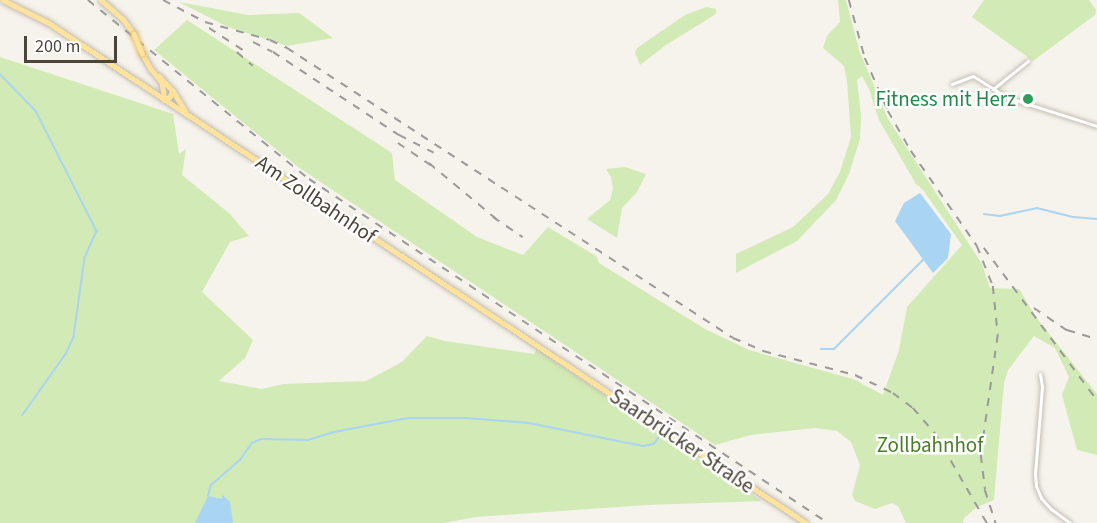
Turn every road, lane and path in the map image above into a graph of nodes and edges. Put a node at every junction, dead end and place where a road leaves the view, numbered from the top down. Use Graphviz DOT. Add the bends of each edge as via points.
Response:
graph roads {
  1 [pos="3,0"];
  2 [pos="101,0"];
  3 [pos="1028,61"];
  4 [pos="149,66"];
  5 [pos="162,82"];
  6 [pos="951,84"];
  7 [pos="993,89"];
  8 [pos="173,91"];
  9 [pos="153,92"];
  10 [pos="165,100"];
  11 [pos="190,116"];
  12 [pos="1097,126"];
  13 [pos="557,358"];
  14 [pos="1040,374"];
  15 [pos="806,523"];
  16 [pos="1071,523"];
  1 -- 9 [label="main road, Am Zollbahnhof" via="34,13"];
  2 -- 4 [label="main road, bridge" via="119,14 134,34"];
  3 -- 7 [label="street"];
  4 -- 5 [label="main road"];
  4 -- 8 [label="main road"];
  5 -- 9 [label="main road" via="160,89"];
  5 -- 10 [label="main road"];
  6 -- 7 [label="street" via="971,75"];
  7 -- 12 [label="street" via="1006,97"];
  8 -- 10 [label="main road"];
  8 -- 11 [label="main road"];
  9 -- 10 [label="main road, Am Zollbahnhof"];
  10 -- 11 [label="main road, Am Zollbahnhof"];
  11 -- 13 [label="main road, Am Zollbahnhof"];
  13 -- 15 [label="main road, Saarbrücker Straße"];
  14 -- 16 [label="street" via="1036,486 1051,509"];
}
